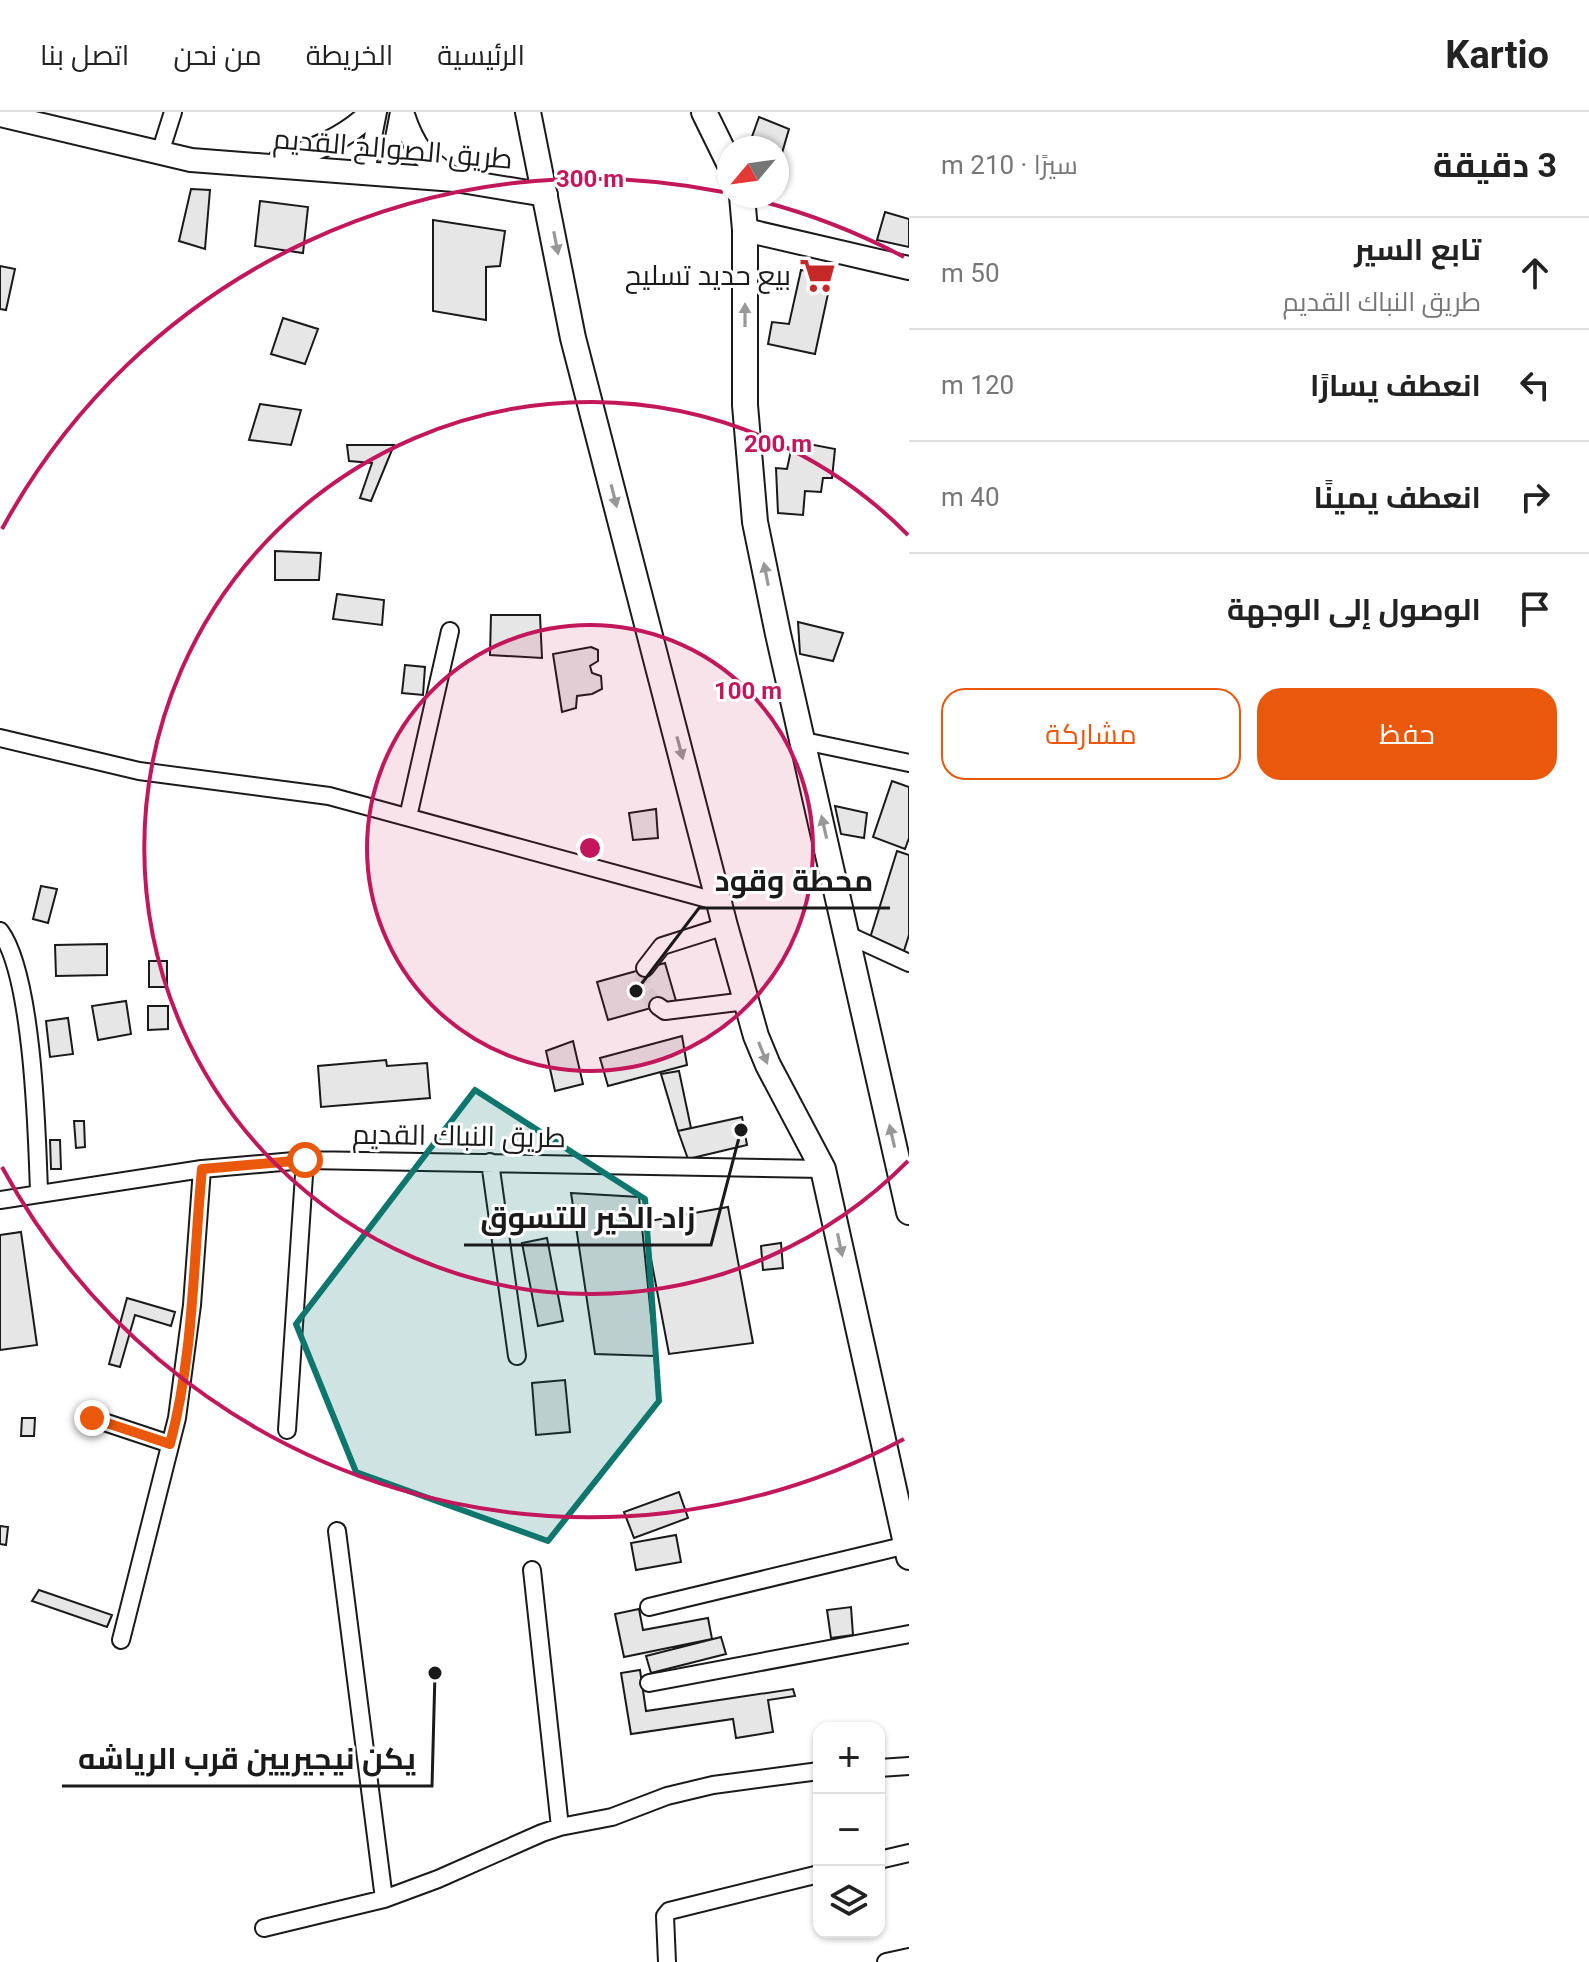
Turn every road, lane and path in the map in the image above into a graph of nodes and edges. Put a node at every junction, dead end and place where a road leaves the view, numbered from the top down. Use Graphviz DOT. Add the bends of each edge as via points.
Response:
graph roads {
  1 [pos="173,112"];
  2 [pos="375,112"];
  3 [pos="400,112"];
  4 [pos="528,112"];
  5 [pos="704,112"];
  6 [pos="0,115"];
  7 [pos="717,139"];
  8 [pos="160,153"];
  9 [pos="263,166"];
  10 [pos="376,174"];
  11 [pos="455,180"];
  12 [pos="546,195"];
  13 [pos="743,208"];
  14 [pos="745,230"];
  15 [pos="909,268"];
  16 [pos="450,631"];
  17 [pos="0,738"];
  18 [pos="804,741"];
  19 [pos="907,758"];
  20 [pos="408,817"];
  21 [pos="719,902"];
  22 [pos="725,926"];
  23 [pos="0,931"];
  24 [pos="848,935"];
  25 [pos="909,963"];
  26 [pos="645,968"];
  27 [pos="746,1001"];
  28 [pos="658,1006"];
  29 [pos="305,1160"];
  30 [pos="490,1162"];
  31 [pos="202,1169"];
  32 [pos="823,1169"];
  33 [pos="39,1192"];
  34 [pos="0,1200"];
  35 [pos="909,1212"];
  36 [pos="517,1356"];
  37 [pos="92,1418"];
  38 [pos="287,1430"];
  39 [pos="170,1444"];
  40 [pos="337,1531"];
  41 [pos="908,1551"];
  42 [pos="532,1570"];
  43 [pos="649,1607"];
  44 [pos="909,1634"];
  45 [pos="121,1640"];
  46 [pos="649,1683"];
  47 [pos="909,1766"];
  48 [pos="885,1768"];
  49 [pos="813,1772"];
  50 [pos="560,1827"];
  51 [pos="909,1853"];
  52 [pos="885,1859"];
  53 [pos="813,1875"];
  54 [pos="384,1899"];
  55 [pos="264,1928"];
  56 [pos="909,1957"];
  57 [pos="667,1962"];
  58 [pos="886,1962"];
  1 -- 8 [label="street"];
  2 -- 9 [label="main road" via="343,136"];
  2 -- 10 [label="street"];
  3 -- 10 [label="street"];
  3 -- 11 [label="main road" via="425,159"];
  4 -- 12 [label="highway"];
  5 -- 7 [label="highway"];
  6 -- 8 [label="main road, طريق الصوالح القديم"];
  8 -- 9 [label="main road, طريق الصوالح القديم"];
  9 -- 10 [label="main road, طريق الصوالح القديم"];
  10 -- 11 [label="main road, طريق الصوالح القديم"];
  11 -- 12 [label="main road, طريق الصوالح القديم"];
  12 -- 21 [label="highway, one-way" via="573,338"];
  13 -- 14 [label="highway"];
  14 -- 15 [label="main road"];
  18 -- 14 [label="highway, one-way" via="755,522 745,405"];
  16 -- 20 [label="street"];
  17 -- 20 [label="street" via="139,771 329,796"];
  18 -- 19 [label="street"];
  24 -- 18 [label="highway, one-way"];
  20 -- 21 [label="street"];
  21 -- 22 [label="highway"];
  22 -- 26 [label="street" via="662,946"];
  22 -- 27 [label="highway"];
  23 -- 33 [label="street" via="13,954 23,1002"];
  24 -- 25 [label="street"];
  35 -- 24 [label="highway, one-way"];
  27 -- 28 [label="street" via="665,1011"];
  27 -- 32 [label="highway, one-way" via="768,1065"];
  29 -- 30 [label="street, طريق النباك القديم"];
  29 -- 31 [label="street, طريق النباك القديم"];
  29 -- 38 [label="street"];
  30 -- 32 [label="street, طريق النباك القديم"];
  30 -- 36 [label="street"];
  31 -- 33 [label="street, طريق النباك القديم"];
  31 -- 39 [label="street" via="192,1305"];
  32 -- 41 [label="highway, one-way"];
  33 -- 34 [label="street, طريق النباك القديم"];
  37 -- 39 [label="street"];
  39 -- 45 [label="street"];
  40 -- 54 [label="street"];
  41 -- 43 [label="street"];
  42 -- 50 [label="street"];
  44 -- 46 [label="street"];
  47 -- 48 [label="street"];
  49 -- 50 [label="street" via="713,1785 612,1817"];
  50 -- 54 [label="street"];
  51 -- 52 [label="street"];
  53 -- 57 [label="street" via="669,1911"];
  54 -- 55 [label="street"];
  56 -- 58 [label="street"];
}
